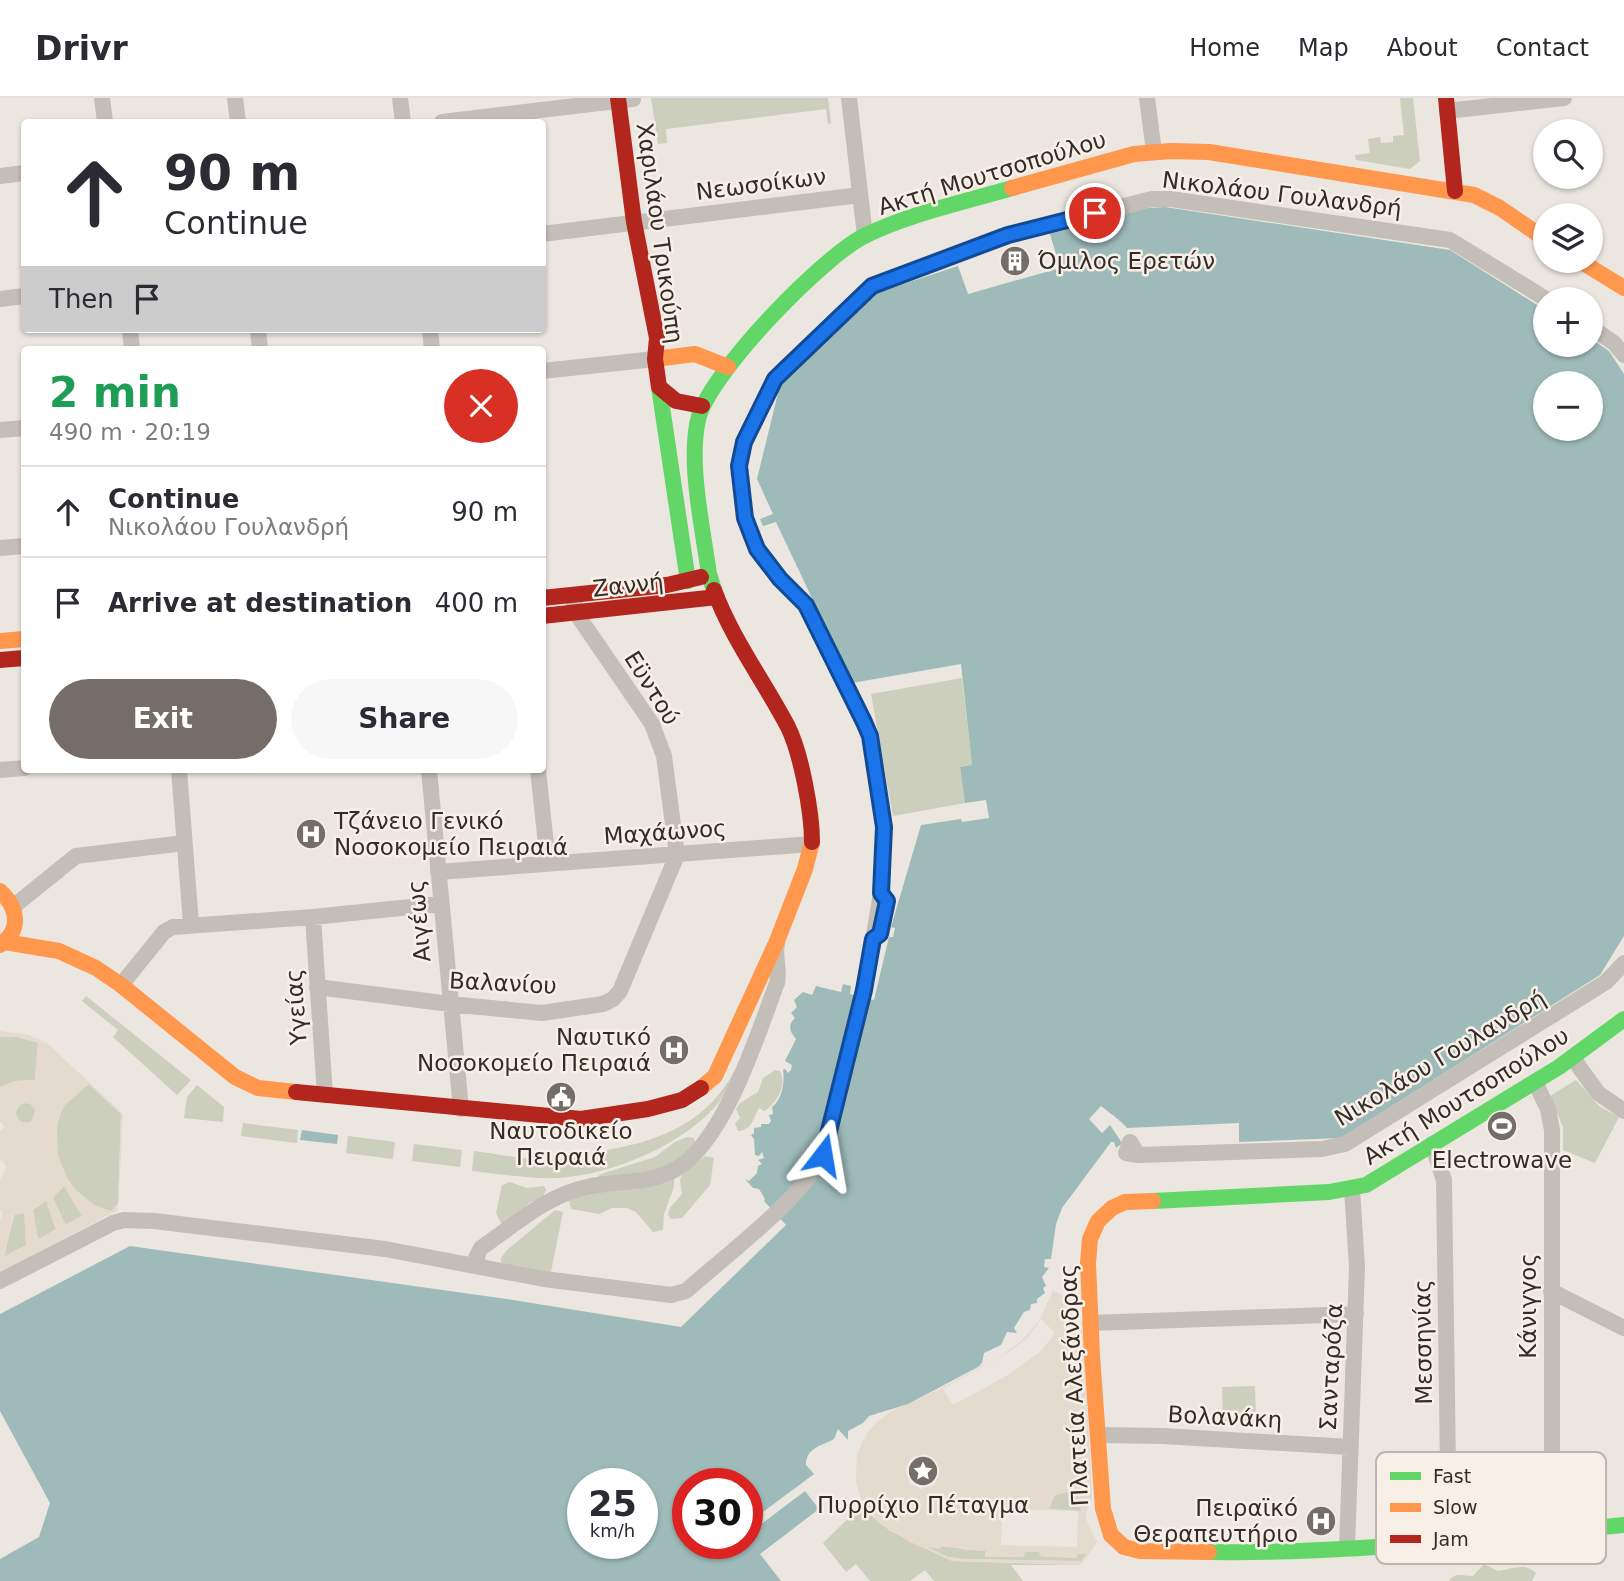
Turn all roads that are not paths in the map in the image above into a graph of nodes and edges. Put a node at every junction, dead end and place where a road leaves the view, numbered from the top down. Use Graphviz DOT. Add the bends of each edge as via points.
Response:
graph roads {
  1 [pos="102,98"];
  2 [pos="235,98"];
  3 [pos="400,98"];
  4 [pos="849,98"];
  5 [pos="1147,98"];
  6 [pos="1564,98"];
  7 [pos="626,99"];
  8 [pos="1446,104"];
  9 [pos="104,119"];
  10 [pos="238,119"];
  11 [pos="403,119"];
  12 [pos="466,119"];
  13 [pos="1154,152"];
  14 [pos="21,173"];
  15 [pos="0,176"];
  16 [pos="1455,191"];
  17 [pos="860,195"];
  18 [pos="641,221"];
  19 [pos="1533,231"];
  20 [pos="546,233"];
  21 [pos="865,236"];
  22 [pos="1599,273"];
  23 [pos="1623,288"];
  24 [pos="1533,291"];
  25 [pos="21,296"];
  26 [pos="0,299"];
  27 [pos="1603,335"];
  28 [pos="1624,355"];
  29 [pos="655,359"];
  30 [pos="728,367"];
  31 [pos="546,371"];
  32 [pos="659,387"];
  33 [pos="702,407"];
  34 [pos="21,428"];
  35 [pos="0,430"];
  36 [pos="21,546"];
  37 [pos="0,548"];
  38 [pos="709,573"];
  39 [pos="688,581"];
  40 [pos="573,595"];
  41 [pos="717,597"];
  42 [pos="546,598"];
  43 [pos="576,613"];
  44 [pos="546,616"];
  45 [pos="21,639"];
  46 [pos="0,641"];
  47 [pos="21,659"];
  48 [pos="0,660"];
  49 [pos="21,768"];
  50 [pos="0,770"];
  51 [pos="179,773"];
  52 [pos="429,773"];
  53 [pos="538,773"];
  54 [pos="184,843"];
  55 [pos="812,844"];
  56 [pos="677,855"];
  57 [pos="548,863"];
  58 [pos="438,872"];
  59 [pos="0,891"];
  60 [pos="440,904"];
  61 [pos="14,906"];
  62 [pos="313,917"];
  63 [pos="191,924"];
  64 [pos="777,941"];
  65 [pos="3,944"];
  66 [pos="1624,963"];
  67 [pos="121,985"];
  68 [pos="317,987"];
  69 [pos="450,1004"];
  70 [pos="1624,1019"];
  71 [pos="1573,1057"];
  72 [pos="1535,1082"];
  73 [pos="325,1095"];
  74 [pos="461,1109"];
  75 [pos="1624,1111"];
  76 [pos="1432,1144"];
  77 [pos="1138,1155"];
  78 [pos="1352,1189"];
  79 [pos="1090,1238"];
  80 [pos="480,1266"];
  81 [pos="0,1280"];
  82 [pos="1551,1291"];
  83 [pos="1356,1314"];
  84 [pos="1090,1323"];
  85 [pos="1624,1328"];
  86 [pos="1098,1435"];
  87 [pos="1350,1447"];
  88 [pos="1448,1452"];
  89 [pos="1552,1452"];
  90 [pos="1624,1525"];
  91 [pos="1606,1527"];
  92 [pos="1376,1546"];
  93 [pos="1347,1548"];
  1 -- 9 [label="street"];
  2 -- 10 [label="street"];
  3 -- 11 [label="street"];
  4 -- 17 [label="street"];
  5 -- 13 [label="street"];
  6 -- 8 [label="street"];
  7 -- 12 [label="street"];
  7 -- 18 [label="main road, Χαριλάου Τρικούπη"];
  8 -- 16 [label="main road"];
  13 -- 16 [label="main road, Ακτή Μουτσοπούλου" via="1209,152"];
  13 -- 21 [label="main road, Ακτή Μουτσοπούλου" via="1109,159"];
  14 -- 15 [label="street"];
  16 -- 19 [label="main road, Ακτή Μουτσοπούλου" via="1486,200"];
  17 -- 18 [label="street, Νεωσοίκων"];
  17 -- 21 [label="street"];
  18 -- 20 [label="street, Νεωσοίκων"];
  18 -- 29 [label="main road, Χαριλάου Τρικούπη" via="670,336"];
  21 -- 30 [label="main road, Ακτή Μουτσοπούλου" via="830,261 777,311"];
  22 -- 23 [label="main road"];
  24 -- 80 [label="street, Νικολάου Γουλανδρή" via="1450,240 1160,199 1008,235 872,286 775,379 744,442 739,466 745,518 757,549 806,605 870,736 884,827 881,893 864,990 823,1155 812,1175 771,1217 680,1294 544,1279"];
  25 -- 26 [label="street"];
  27 -- 28 [label="street"];
  29 -- 30 [label="main road" via="695,354"];
  29 -- 31 [label="street"];
  29 -- 32 [label="main road"];
  30 -- 33 [label="main road, Ακτή Μουτσοπούλου"];
  32 -- 33 [label="main road" via="676,401"];
  32 -- 39 [label="main road"];
  33 -- 38 [label="main road, Ακτή Μουτσοπούλου" via="694,457"];
  34 -- 35 [label="street"];
  36 -- 37 [label="street"];
  38 -- 39 [label="main road, Ζαννή"];
  38 -- 41 [label="main road, Ακτή Μουτσοπούλου"];
  39 -- 40 [label="main road, Ζαννή"];
  40 -- 42 [label="main road, Ζαννή"];
  40 -- 43 [label="street, Εϋντού"];
  41 -- 43 [label="main road, Ζαννή"];
  41 -- 55 [label="main road, Ακτή Μουτσοπούλου" via="792,737 809,807"];
  43 -- 44 [label="main road, Ζαννή"];
  43 -- 56 [label="street, Εϋντού" via="659,739"];
  45 -- 46 [label="main road"];
  47 -- 48 [label="main road"];
  49 -- 50 [label="street"];
  51 -- 54 [label="street"];
  52 -- 58 [label="street, Αιγέως"];
  53 -- 57 [label="street"];
  54 -- 61 [label="street" via="76,856"];
  54 -- 63 [label="street"];
  55 -- 56 [label="street, Μαχάωνος"];
  55 -- 64 [label="main road, Ακτή Μουτσοπούλου"];
  56 -- 57 [label="street, Μαχάωνος"];
  56 -- 69 [label="street, Βαλανίου" via="622,987 611,1000 542,1013"];
  57 -- 58 [label="street, Μαχάωνος"];
  58 -- 60 [label="street, Αιγέως"];
  59 -- 61 [label="main road"];
  60 -- 62 [label="street"];
  60 -- 69 [label="street, Αιγέως"];
  61 -- 65 [label="main road" via="16,925"];
  62 -- 63 [label="street"];
  62 -- 68 [label="street, Υγείας"];
  63 -- 67 [label="street" via="164,932"];
  64 -- 74 [label="main road, Ακτή Μουτσοπούλου" via="716,1076 682,1100 580,1119"];
  64 -- 80 [label="street" via="777,983 748,1059 706,1142 677,1169 649,1180 601,1184 549,1202 481,1248 476,1258"];
  65 -- 67 [label="main road, Ακτή Μουτσοπούλου" via="70,955"];
  66 -- 77 [label="street, Νικολάου Γουλανδρή" via="1606,982 1345,1144 1322,1149"];
  67 -- 73 [label="main road, Ακτή Μουτσοπούλου" via="244,1083"];
  68 -- 69 [label="street, Βαλανίου"];
  68 -- 73 [label="street, Υγείας"];
  69 -- 74 [label="street, Αιγέως"];
  70 -- 71 [label="main road, Ακτή Μουτσοπούλου"];
  71 -- 72 [label="main road, Ακτή Μουτσοπούλου"];
  71 -- 75 [label="street" via="1598,1093"];
  72 -- 76 [label="main road, Ακτή Μουτσοπούλου"];
  72 -- 82 [label="street, Κάνιγγος" via="1552,1130"];
  73 -- 74 [label="main road, Ακτή Μουτσοπούλου"];
  76 -- 78 [label="main road, Ακτή Μουτσοπούλου"];
  76 -- 88 [label="street, Μεσσηνίας" via="1444,1180"];
  78 -- 79 [label="main road, Ακτή Μουτσοπούλου" via="1125,1202 1100,1216"];
  78 -- 83 [label="street, Σανταρόζα"];
  79 -- 84 [label="main road, Πλατεία Αλεξάνδρας"];
  80 -- 81 [label="street, Νικολάου Γουλανδρή" via="196,1224 124,1220"];
  82 -- 85 [label="street"];
  82 -- 89 [label="street, Κάνιγγος"];
  83 -- 84 [label="street"];
  83 -- 87 [label="street, Σανταρόζα"];
  84 -- 86 [label="main road, Πλατεία Αλεξάνδρας"];
  86 -- 87 [label="street, Βολανάκη"];
  86 -- 93 [label="main road, Πλατεία Αλεξάνδρας" via="1107,1528 1124,1547 1214,1552"];
  87 -- 93 [label="street, Σανταρόζα"];
  90 -- 91 [label="main road"];
  92 -- 93 [label="main road"];
}
